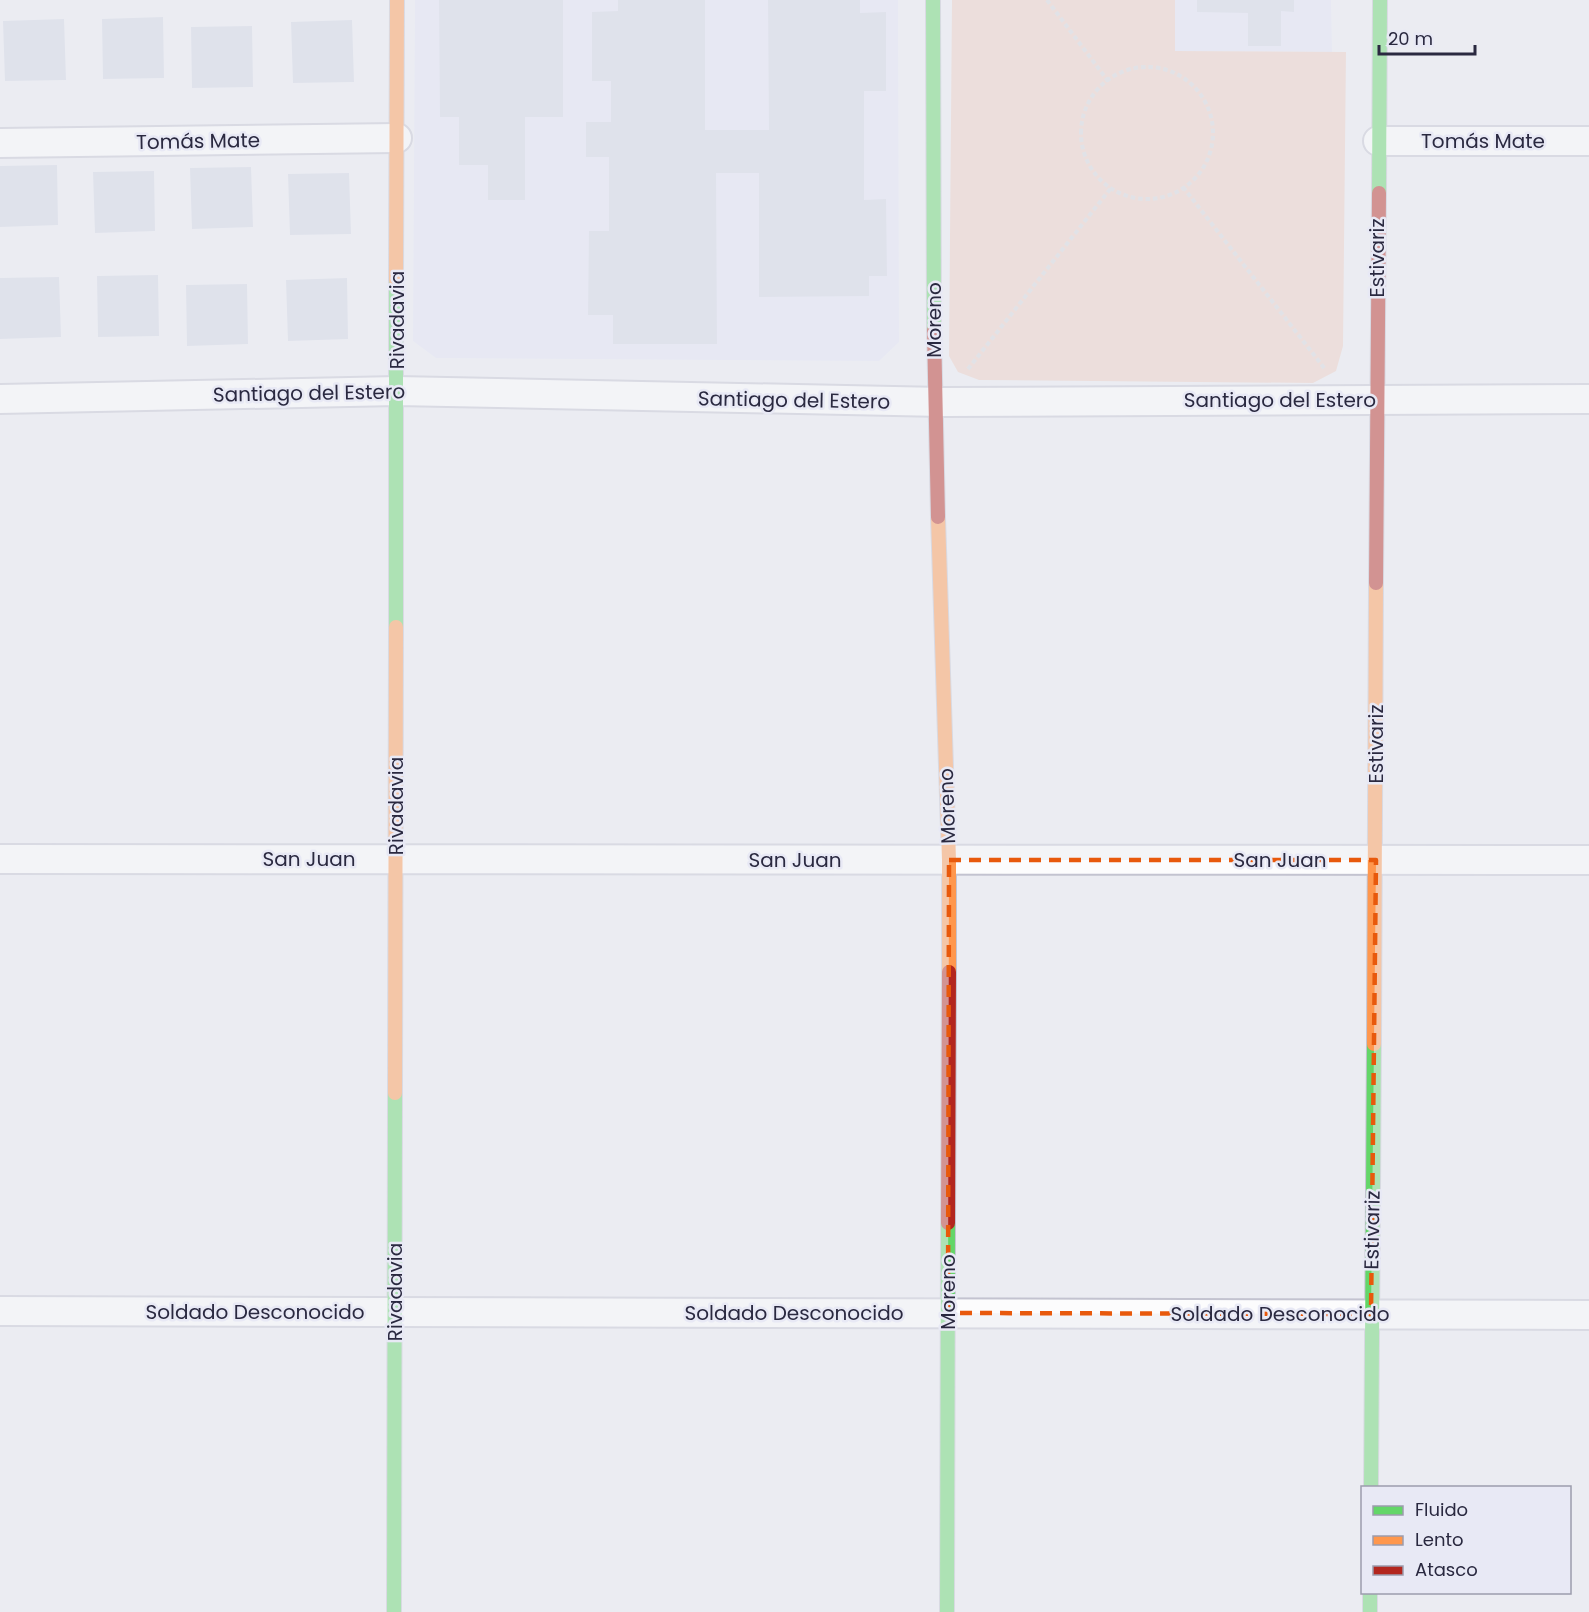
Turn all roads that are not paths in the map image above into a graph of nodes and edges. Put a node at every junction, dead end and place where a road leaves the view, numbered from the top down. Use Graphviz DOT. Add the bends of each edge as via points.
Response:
graph roads {
  1 [pos="397,0"];
  2 [pos="933,0"];
  3 [pos="1380,0"];
  4 [pos="397,138"];
  5 [pos="1378,141"];
  6 [pos="1589,141"];
  7 [pos="0,143"];
  8 [pos="397,391"];
  9 [pos="0,399"];
  10 [pos="1377,399"];
  11 [pos="1589,399"];
  12 [pos="938,402"];
  13 [pos="0,859"];
  14 [pos="396,859"];
  15 [pos="949,860"];
  16 [pos="1376,860"];
  17 [pos="1589,860"];
  18 [pos="0,1311"];
  19 [pos="395,1312"];
  20 [pos="948,1313"];
  21 [pos="1371,1314"];
  22 [pos="1589,1315"];
  23 [pos="1371,1486"];
  24 [pos="1370,1594"];
  25 [pos="394,1612"];
  26 [pos="947,1612"];
  27 [pos="1370,1612"];
  1 -- 4 [label="street, Rivadavia"];
  2 -- 12 [label="street, Moreno"];
  3 -- 5 [label="street, Estivariz"];
  4 -- 7 [label="street, Tomás Mate"];
  4 -- 8 [label="street, Rivadavia"];
  5 -- 6 [label="street, Tomás Mate"];
  5 -- 10 [label="street, Estivariz"];
  8 -- 9 [label="street, Santiago del Estero"];
  8 -- 12 [label="street, Santiago del Estero"];
  8 -- 14 [label="street, Rivadavia"];
  10 -- 11 [label="street, Santiago del Estero"];
  10 -- 12 [label="street, Santiago del Estero"];
  10 -- 16 [label="street, Estivariz"];
  12 -- 15 [label="street, Moreno"];
  13 -- 14 [label="street, San Juan"];
  14 -- 15 [label="street, San Juan"];
  14 -- 19 [label="street, Rivadavia"];
  15 -- 16 [label="street, San Juan"];
  15 -- 20 [label="street, Moreno"];
  16 -- 17 [label="street, San Juan"];
  16 -- 21 [label="street, Estivariz"];
  18 -- 19 [label="street, Soldado Desconocido"];
  19 -- 20 [label="street, Soldado Desconocido"];
  19 -- 25 [label="street, Rivadavia"];
  20 -- 21 [label="street, Soldado Desconocido"];
  20 -- 26 [label="street, Moreno"];
  21 -- 22 [label="street, Soldado Desconocido"];
  21 -- 23 [label="street, Estivariz"];
  24 -- 27 [label="street"];
}
